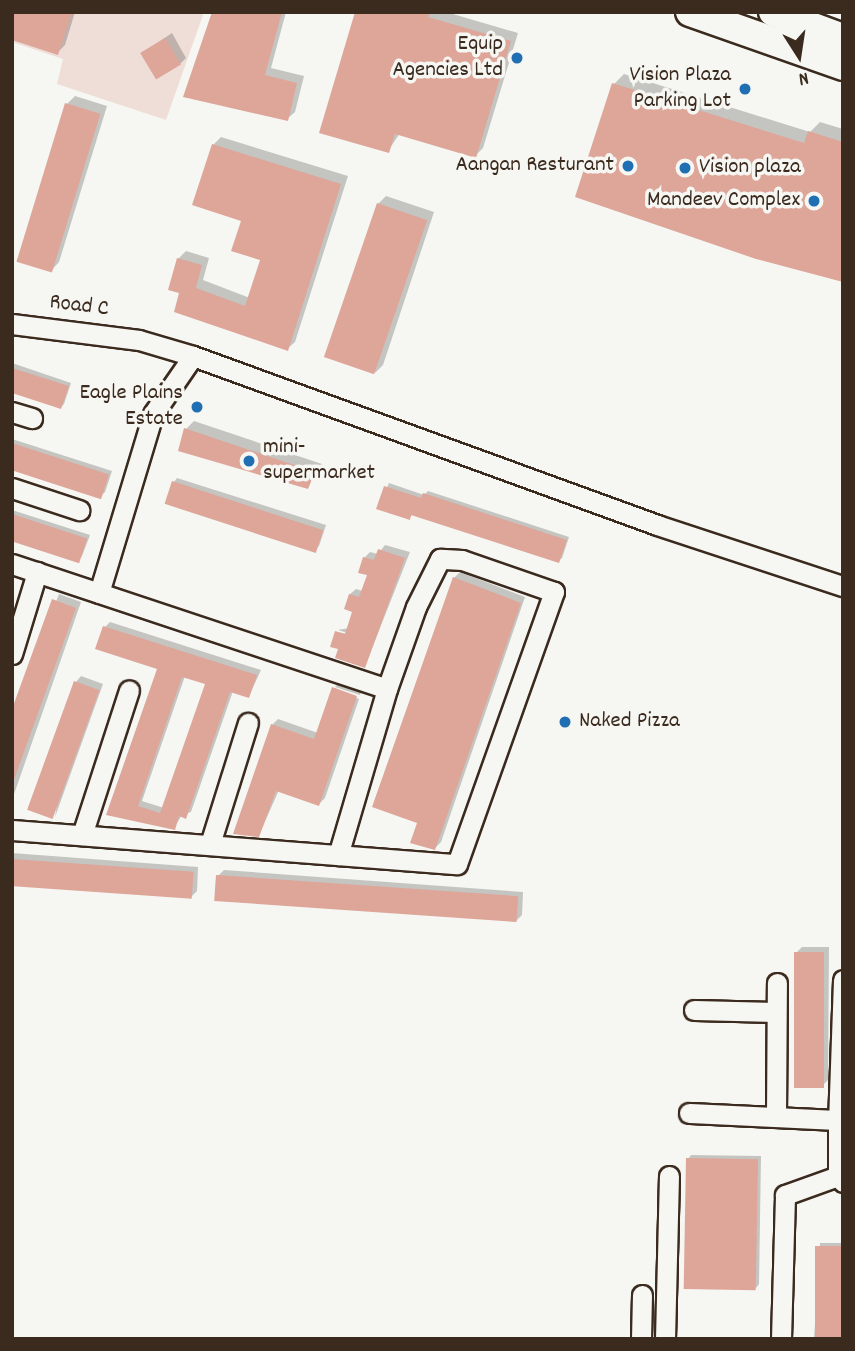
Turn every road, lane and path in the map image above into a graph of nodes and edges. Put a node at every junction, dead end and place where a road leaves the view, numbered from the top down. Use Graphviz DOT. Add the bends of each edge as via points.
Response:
graph roads {
  1 [pos="690,12"];
  2 [pos="773,12"];
  3 [pos="843,38"];
  4 [pos="843,66"];
  5 [pos="12,324"];
  6 [pos="193,356"];
  7 [pos="12,412"];
  8 [pos="33,418"];
  9 [pos="12,488"];
  10 [pos="79,510"];
  11 [pos="12,564"];
  12 [pos="37,572"];
  13 [pos="843,586"];
  14 [pos="99,593"];
  15 [pos="12,654"];
  16 [pos="387,689"];
  17 [pos="129,690"];
  18 [pos="248,723"];
  19 [pos="12,830"];
  20 [pos="82,835"];
  21 [pos="210,844"];
  22 [pos="338,855"];
  23 [pos="843,980"];
  24 [pos="776,983"];
  25 [pos="694,1010"];
  26 [pos="776,1012"];
  27 [pos="689,1113"];
  28 [pos="776,1116"];
  29 [pos="838,1120"];
  30 [pos="669,1177"];
  31 [pos="840,1179"];
  32 [pos="642,1295"];
  33 [pos="640,1339"];
  34 [pos="665,1339"];
  35 [pos="781,1339"];
  1 -- 4 [label="highway"];
  2 -- 3 [label="highway"];
  5 -- 6 [label="street, Road C" via="139,340"];
  6 -- 13 [label="street, Road C" via="657,525"];
  6 -- 14 [label="street" via="153,414"];
  7 -- 8 [label="street"];
  9 -- 10 [label="street"];
  11 -- 12 [label="street"];
  12 -- 14 [label="street"];
  12 -- 15 [label="street"];
  14 -- 16 [label="street"];
  16 -- 22 [label="street"];
  16 -- 22 [label="street" via="416,607 440,559 462,560 554,593 457,863"];
  17 -- 20 [label="street"];
  18 -- 21 [label="street"];
  19 -- 20 [label="street"];
  20 -- 21 [label="street"];
  21 -- 22 [label="street"];
  23 -- 29 [label="street"];
  24 -- 26 [label="street"];
  25 -- 26 [label="street"];
  26 -- 28 [label="street"];
  27 -- 28 [label="street"];
  28 -- 29 [label="street"];
  29 -- 31 [label="street"];
  30 -- 34 [label="street"];
  31 -- 35 [label="street" via="785,1195"];
  32 -- 33 [label="street"];
}
